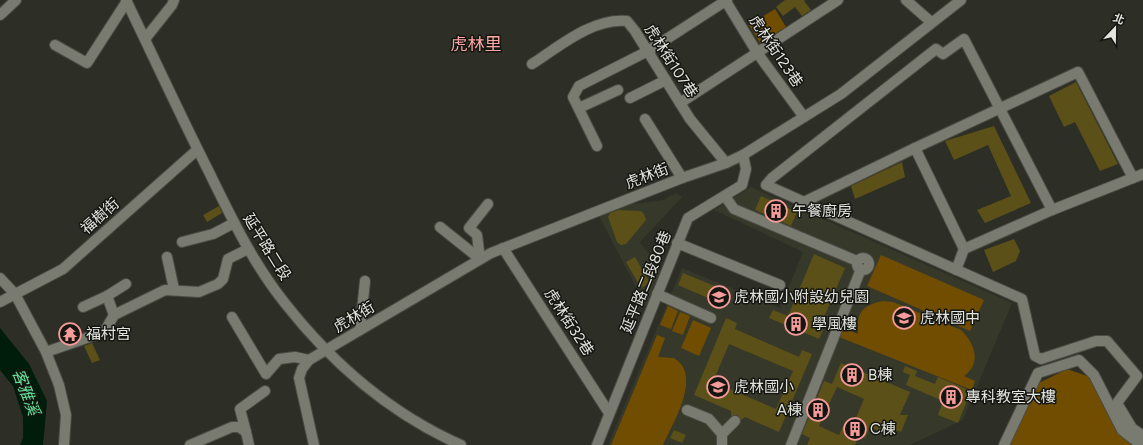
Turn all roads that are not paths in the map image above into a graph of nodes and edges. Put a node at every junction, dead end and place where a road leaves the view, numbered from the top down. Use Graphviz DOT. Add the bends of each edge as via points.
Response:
graph roads {
  1 [pos="16,0"];
  2 [pos="726,0"];
  3 [pos="838,0"];
  4 [pos="906,0"];
  5 [pos="961,0"];
  6 [pos="126,1"];
  7 [pos="173,3"];
  8 [pos="0,16"];
  9 [pos="931,22"];
  10 [pos="144,39"];
  11 [pos="55,45"];
  12 [pos="648,51"];
  13 [pos="758,54"];
  14 [pos="532,64"];
  15 [pos="666,80"];
  16 [pos="618,90"];
  17 [pos="630,98"];
  18 [pos="680,103"];
  19 [pos="580,108"];
  20 [pos="1000,108"];
  21 [pos="804,117"];
  22 [pos="645,119"];
  23 [pos="597,146"];
  24 [pos="915,148"];
  25 [pos="198,150"];
  26 [pos="743,155"];
  27 [pos="726,163"];
  28 [pos="1143,174"];
  29 [pos="682,178"];
  30 [pos="1133,178"];
  31 [pos="724,196"];
  32 [pos="804,202"];
  33 [pos="488,204"];
  34 [pos="1052,210"];
  35 [pos="234,223"];
  36 [pos="440,227"];
  37 [pos="182,242"];
  38 [pos="677,243"];
  39 [pos="248,248"];
  40 [pos="503,248"];
  41 [pos="964,249"];
  42 [pos="167,257"];
  43 [pos="480,259"];
  44 [pos="956,270"];
  45 [pos="0,278"];
  46 [pos="365,281"];
  47 [pos="126,284"];
  48 [pos="780,285"];
  49 [pos="174,289"];
  50 [pos="15,294"];
  51 [pos="657,294"];
  52 [pos="107,296"];
  53 [pos="0,302"];
  54 [pos="83,307"];
  55 [pos="114,315"];
  56 [pos="232,317"];
  57 [pos="711,318"];
  58 [pos="360,330"];
  59 [pos="326,351"];
  60 [pos="46,352"];
  61 [pos="309,360"];
  62 [pos="265,391"];
  63 [pos="687,410"];
  64 [pos="609,413"];
  65 [pos="734,421"];
  66 [pos="246,432"];
  67 [pos="722,434"];
  68 [pos="1143,436"];
  69 [pos="64,445"];
  70 [pos="190,445"];
  71 [pos="249,445"];
  72 [pos="314,445"];
  73 [pos="461,445"];
  74 [pos="596,445"];
  75 [pos="722,445"];
  76 [pos="791,445"];
  77 [pos="1004,445"];
  78 [pos="1141,445"];
  1 -- 8 [label="street"];
  2 -- 12 [label="street"];
  2 -- 13 [label="street, 虎林街123巷"];
  3 -- 13 [label="street"];
  4 -- 9 [label="street"];
  5 -- 9 [label="street, 虎林街"];
  6 -- 10 [label="street, 延平路二段"];
  6 -- 11 [label="street" via="87,63"];
  7 -- 10 [label="street"];
  9 -- 21 [label="street, 虎林街" via="841,94"];
  10 -- 25 [label="street, 延平路二段"];
  12 -- 14 [label="street, 虎林街107巷" via="627,21 614,20 583,31"];
  12 -- 15 [label="street, 虎林街107巷"];
  12 -- 19 [label="street" via="579,86 573,97"];
  13 -- 18 [label="street"];
  13 -- 21 [label="street, 虎林街123巷"];
  15 -- 17 [label="street"];
  15 -- 18 [label="street, 虎林街107巷"];
  16 -- 19 [label="street"];
  18 -- 27 [label="street, 虎林街107巷"];
  19 -- 23 [label="street"];
  20 -- 24 [label="street"];
  20 -- 30 [label="street" via="1078,72"];
  20 -- 32 [label="street" via="964,39 943,54 936,49 766,185"];
  20 -- 34 [label="street"];
  21 -- 26 [label="street, 虎林街"];
  22 -- 29 [label="street"];
  24 -- 32 [label="street"];
  24 -- 41 [label="street"];
  25 -- 35 [label="street, 延平路二段"];
  25 -- 50 [label="street, 福樹街" via="63,268"];
  26 -- 27 [label="street, 虎林街"];
  26 -- 31 [label="street, 延平路二段80巷" via="746,169 742,185"];
  27 -- 29 [label="street, 虎林街"];
  28 -- 30 [label="street"];
  29 -- 40 [label="street, 虎林街"];
  30 -- 34 [label="street"];
  31 -- 38 [label="street, 延平路二段80巷" via="688,218"];
  31 -- 76 [label="street" via="734,209 859,265"];
  32 -- 44 [label="street"];
  33 -- 43 [label="street" via="469,228 476,235"];
  34 -- 41 [label="street"];
  35 -- 37 [label="street" via="213,234"];
  35 -- 39 [label="street, 延平路二段"];
  36 -- 43 [label="street"];
  38 -- 48 [label="street"];
  38 -- 51 [label="street, 延平路二段80巷"];
  39 -- 49 [label="street" via="228,259 218,284 199,292"];
  39 -- 59 [label="street, 延平路二段" via="284,302"];
  40 -- 43 [label="street, 虎林街"];
  40 -- 64 [label="street, 虎林街32巷"];
  41 -- 44 [label="street"];
  42 -- 49 [label="street"];
  43 -- 58 [label="street, 虎林街"];
  44 -- 68 [label="street" via="1022,299 1035,356 1041,359 1096,341 1107,341 1137,376 1117,403 1132,428"];
  45 -- 50 [label="street"];
  46 -- 58 [label="street"];
  47 -- 52 [label="street"];
  49 -- 55 [label="street" via="165,290"];
  50 -- 53 [label="street, 福樹街"];
  50 -- 60 [label="street"];
  51 -- 57 [label="street"];
  51 -- 64 [label="street, 延平路二段80巷"];
  52 -- 54 [label="street"];
  52 -- 55 [label="street"];
  55 -- 60 [label="street" via="106,329 98,334"];
  56 -- 61 [label="street" via="266,374 279,359 295,357"];
  58 -- 59 [label="street, 虎林街"];
  59 -- 61 [label="street, 虎林街"];
  59 -- 73 [label="street, 延平路二段" via="382,400 422,426"];
  60 -- 69 [label="street" via="59,385 66,415"];
  61 -- 72 [label="street" via="299,378"];
  62 -- 66 [label="street" via="240,409"];
  63 -- 67 [label="street" via="709,419"];
  64 -- 74 [label="street, 延平路二段80巷"];
  65 -- 67 [label="street"];
  66 -- 70 [label="street" via="239,427 232,428"];
  66 -- 71 [label="street"];
  67 -- 75 [label="street"];
  77 -- 78 [label="street" via="1038,373 1079,360 1094,375 1122,430"];
}
